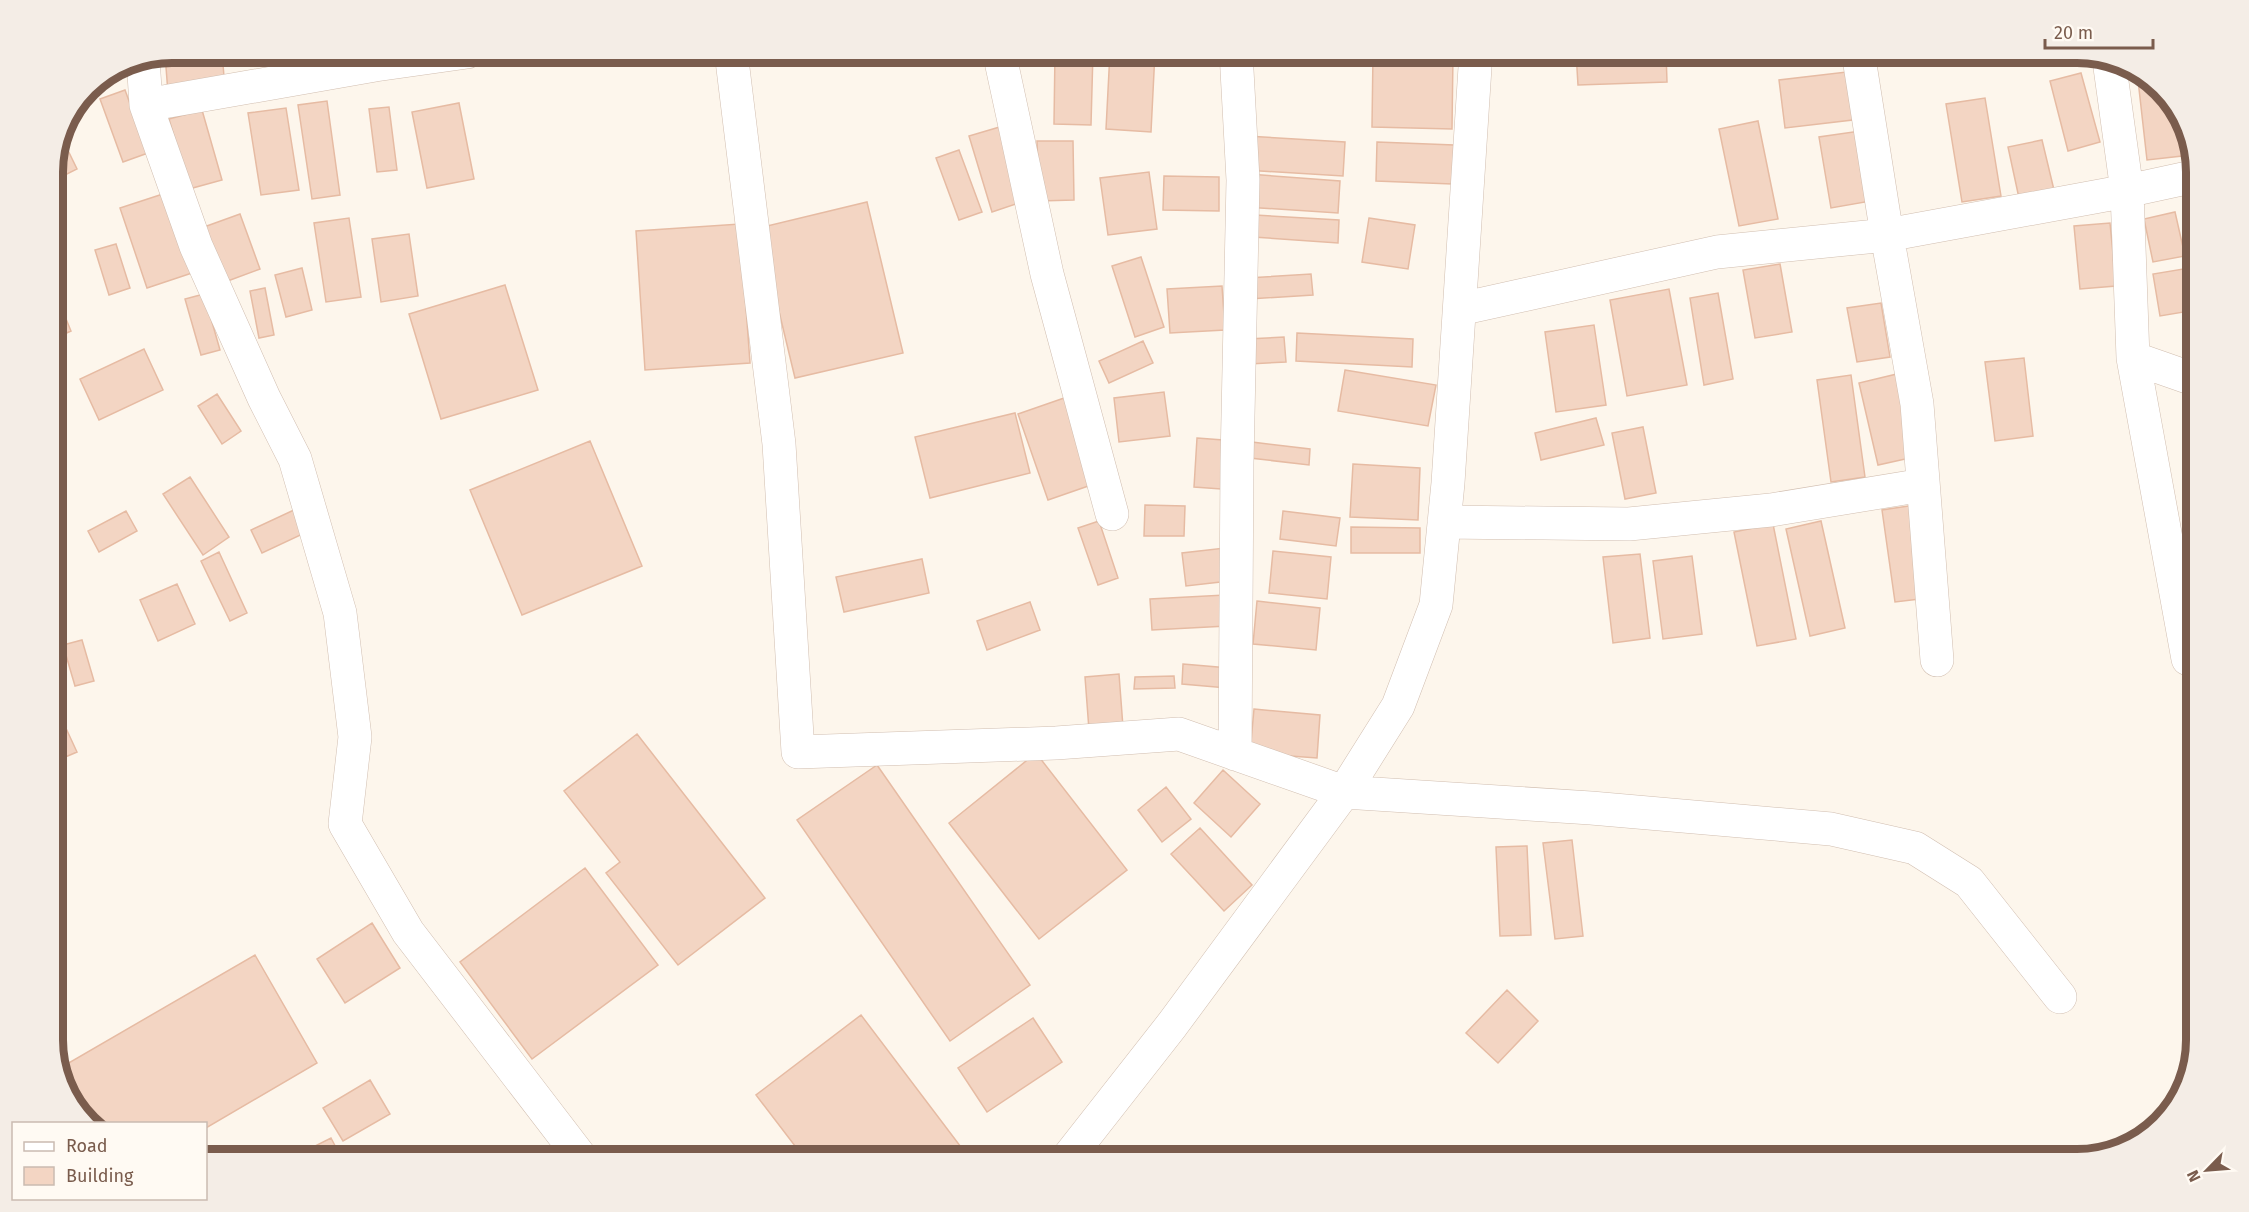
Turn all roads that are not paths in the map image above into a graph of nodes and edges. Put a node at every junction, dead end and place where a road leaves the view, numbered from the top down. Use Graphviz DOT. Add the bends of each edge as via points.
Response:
graph roads {
  1 [pos="383,63"];
  2 [pos="732,63"];
  3 [pos="1001,63"];
  4 [pos="1237,63"];
  5 [pos="1475,63"];
  6 [pos="1860,63"];
  7 [pos="143,67"];
  8 [pos="2110,68"];
  9 [pos="146,105"];
  10 [pos="2186,178"];
  11 [pos="2127,191"];
  12 [pos="1887,235"];
  13 [pos="1460,309"];
  14 [pos="2133,358"];
  15 [pos="2186,377"];
  16 [pos="1923,485"];
  17 [pos="1112,514"];
  18 [pos="1444,522"];
  19 [pos="2186,648"];
  20 [pos="1938,660"];
  21 [pos="1235,754"];
  22 [pos="1344,792"];
  23 [pos="2060,997"];
  24 [pos="574,1149"];
  25 [pos="1076,1149"];
  1 -- 9 [label="street"];
  2 -- 21 [label="street" via="779,444 798,752 1056,743 1179,734"];
  3 -- 17 [label="street" via="1047,274"];
  4 -- 21 [label="street" via="1243,180"];
  5 -- 13 [label="street"];
  6 -- 12 [label="street"];
  7 -- 9 [label="street"];
  8 -- 11 [label="street"];
  9 -- 24 [label="street" via="196,246 264,398 296,459 340,613 355,737 345,824 408,932"];
  10 -- 11 [label="street"];
  11 -- 12 [label="street"];
  11 -- 14 [label="street"];
  12 -- 13 [label="street" via="1718,252"];
  12 -- 16 [label="street" via="1917,404"];
  13 -- 18 [label="street"];
  14 -- 15 [label="street"];
  14 -- 19 [label="street"];
  16 -- 18 [label="street" via="1771,510 1629,524"];
  16 -- 20 [label="street"];
  18 -- 22 [label="street" via="1436,605 1398,706"];
  21 -- 22 [label="street"];
  22 -- 23 [label="street" via="1832,829 1915,848 1969,882"];
  22 -- 25 [label="street"];
}
